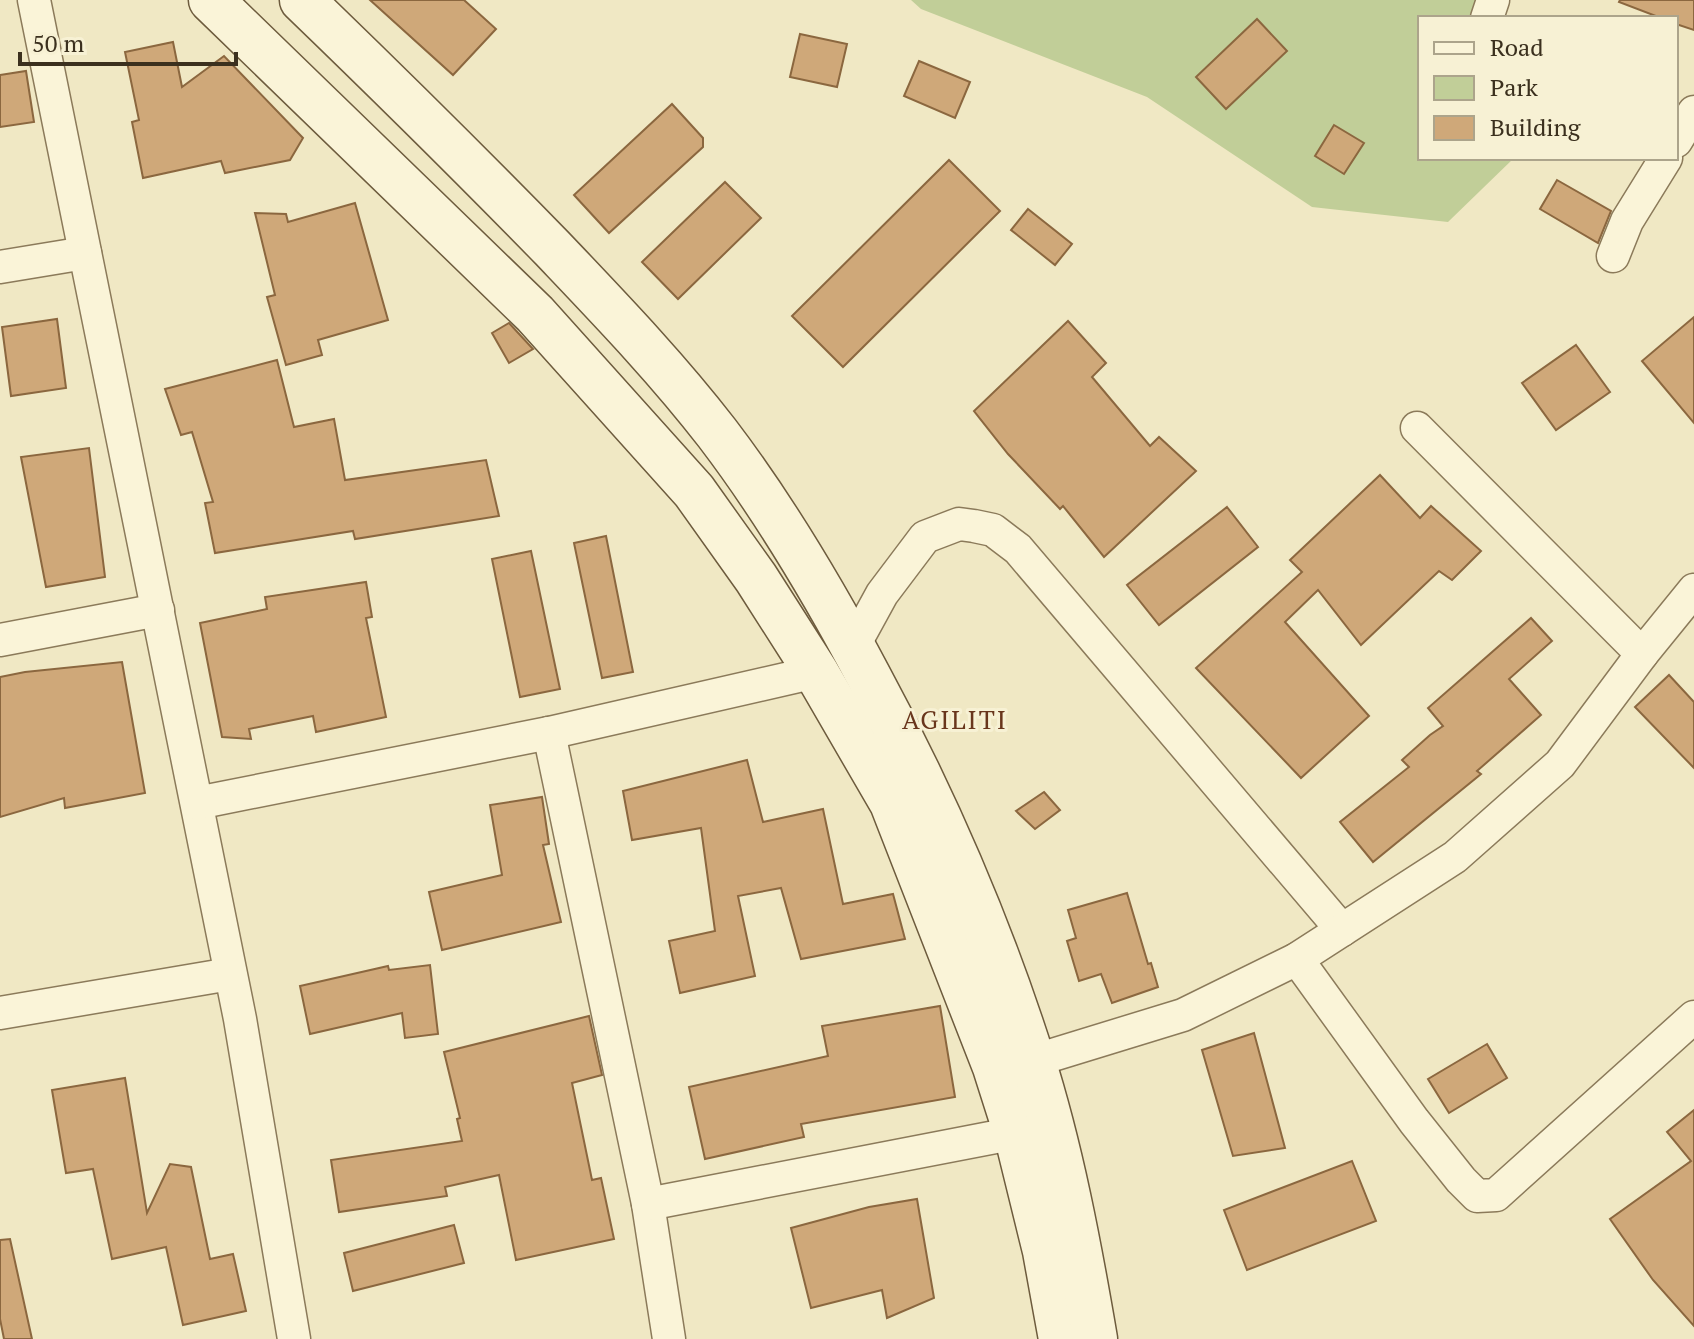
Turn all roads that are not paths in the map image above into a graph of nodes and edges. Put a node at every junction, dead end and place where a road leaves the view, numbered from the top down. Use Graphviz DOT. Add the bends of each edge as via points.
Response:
graph roads {
  1 [pos="34,0"];
  2 [pos="211,0"];
  3 [pos="302,0"];
  4 [pos="1694,112"];
  5 [pos="1678,138"];
  6 [pos="1665,160"];
  7 [pos="85,253"];
  8 [pos="1613,256"];
  9 [pos="0,267"];
  10 [pos="1417,428"];
  11 [pos="1694,590"];
  12 [pos="158,610"];
  13 [pos="0,640"];
  14 [pos="853,647"];
  15 [pos="1642,654"];
  16 [pos="816,672"];
  17 [pos="549,733"];
  18 [pos="197,803"];
  19 [pos="1342,930"];
  20 [pos="1297,959"];
  21 [pos="230,974"];
  22 [pos="0,1013"];
  23 [pos="1694,1017"];
  24 [pos="1033,1061"];
  25 [pos="1016,1133"];
  26 [pos="648,1204"];
  27 [pos="294,1339"];
  28 [pos="669,1339"];
  29 [pos="1061,1339"];
  30 [pos="1095,1339"];
  1 -- 7 [label="street"];
  2 -- 16 [label="street" via="535,314 694,491"];
  3 -- 14 [label="street" via="639,338 717,434 793,542"];
  4 -- 5 [label="street"];
  6 -- 8 [label="street" via="1627,221"];
  7 -- 9 [label="street"];
  7 -- 12 [label="street"];
  10 -- 15 [label="street"];
  11 -- 15 [label="street"];
  12 -- 13 [label="street"];
  12 -- 18 [label="street"];
  14 -- 19 [label="street" via="882,594 925,537 959,524 993,530 1018,549"];
  14 -- 24 [label="street" via="913,758 964,873"];
  15 -- 19 [label="street" via="1560,764 1455,857"];
  16 -- 17 [label="street"];
  16 -- 25 [label="street" via="892,803"];
  17 -- 18 [label="street"];
  17 -- 26 [label="street"];
  18 -- 21 [label="street"];
  19 -- 20 [label="street"];
  20 -- 23 [label="street" via="1414,1121 1477,1196 1496,1195"];
  20 -- 24 [label="street" via="1183,1015"];
  21 -- 22 [label="street"];
  21 -- 27 [label="street"];
  24 -- 30 [label="street" via="1070,1205"];
  25 -- 26 [label="street"];
  25 -- 29 [label="street"];
  26 -- 28 [label="street"];
}
